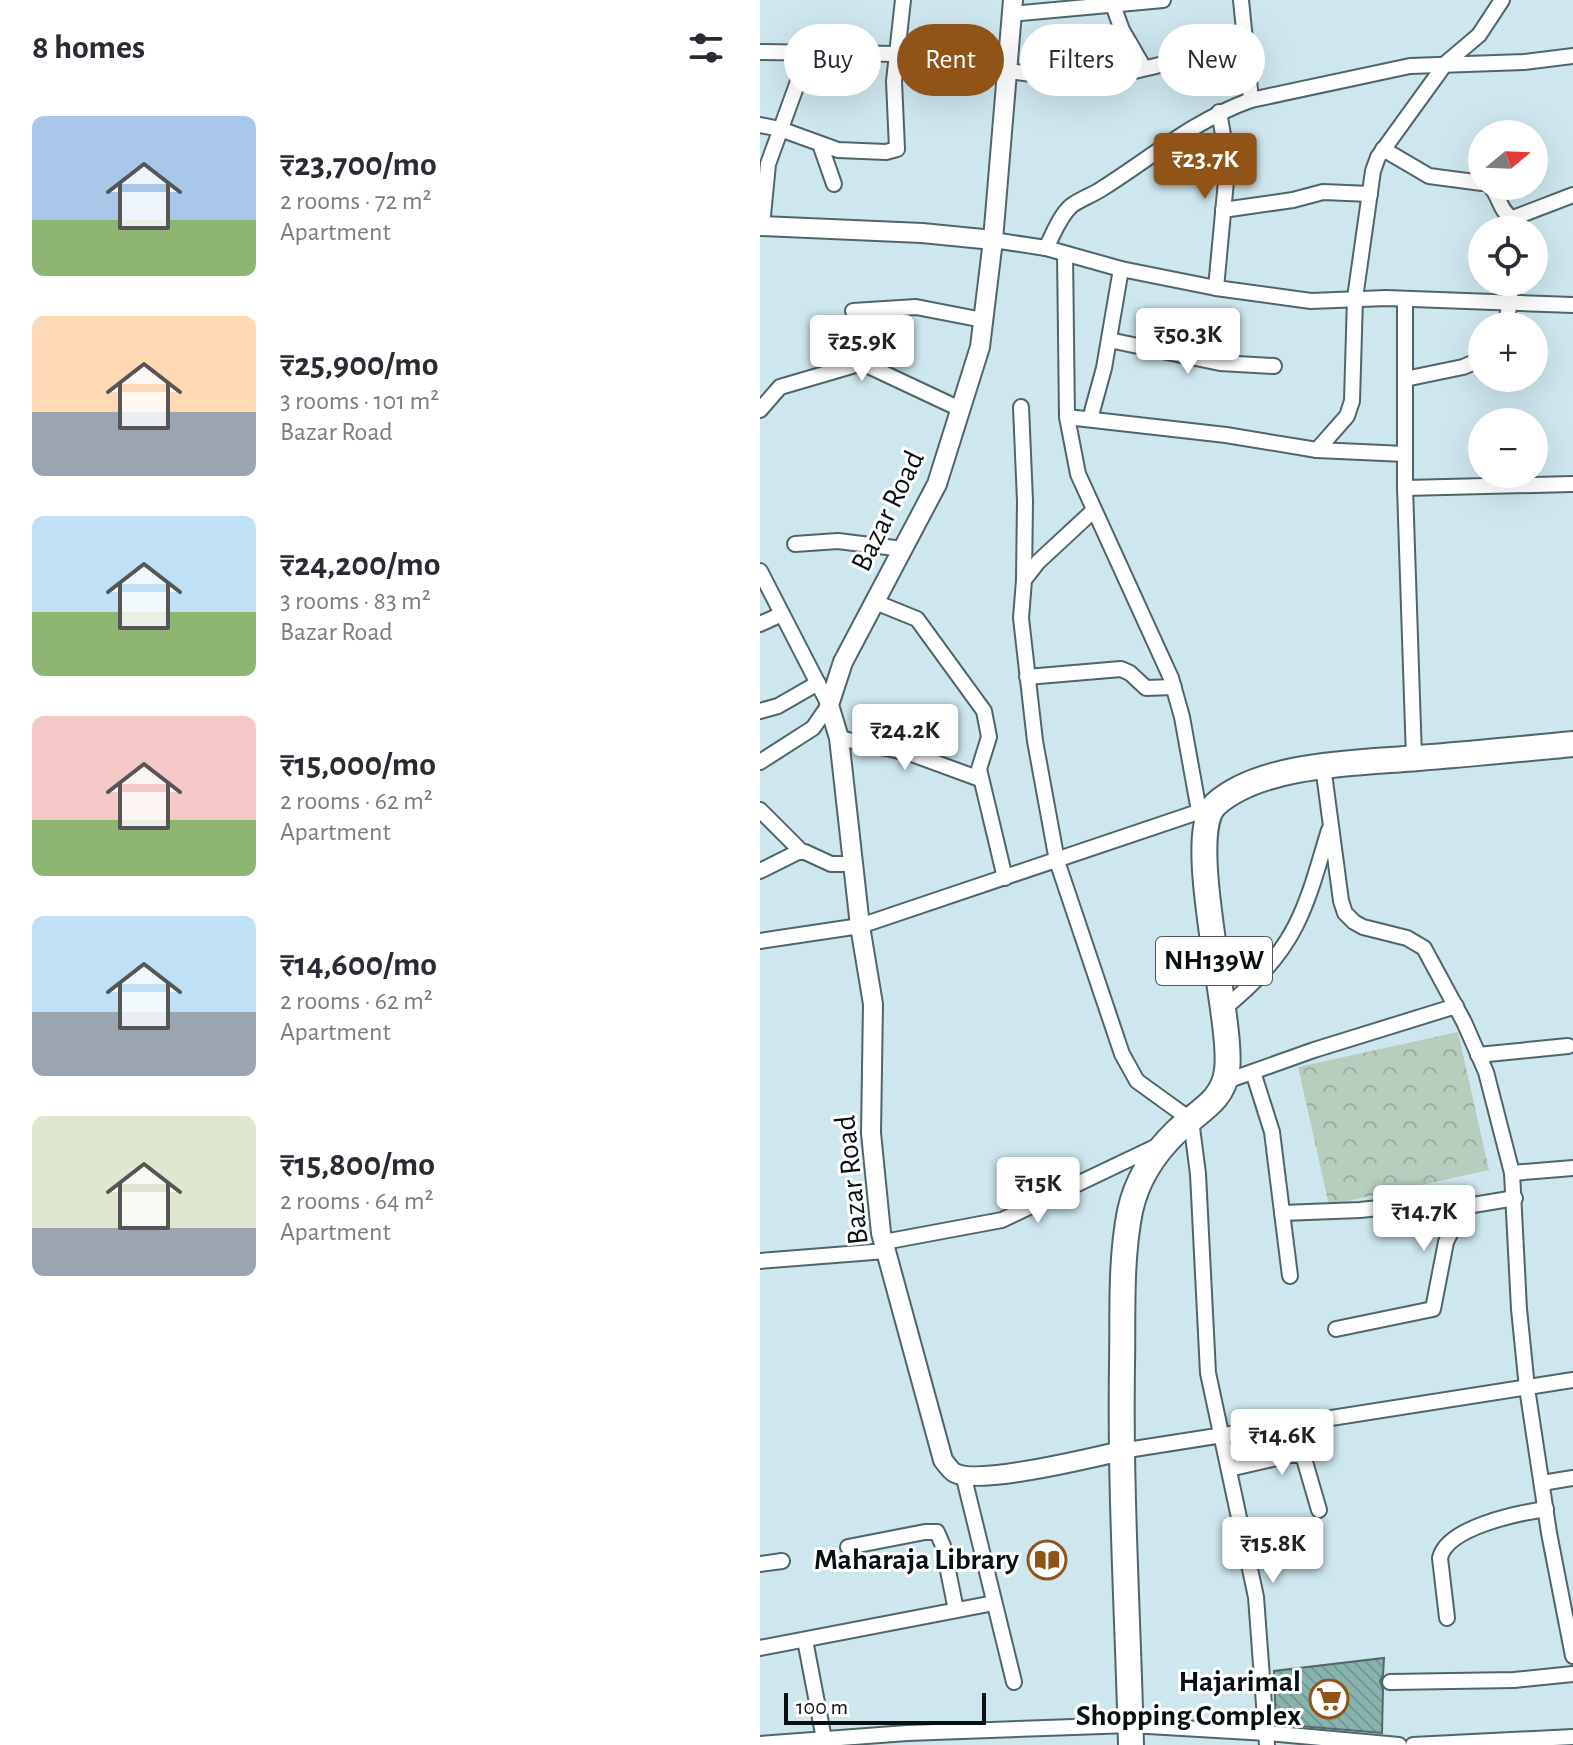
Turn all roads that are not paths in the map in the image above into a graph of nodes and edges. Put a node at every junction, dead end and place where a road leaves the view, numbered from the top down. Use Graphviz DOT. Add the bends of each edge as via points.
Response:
graph roads {
  1 [pos="903,0"];
  2 [pos="1163,0"];
  3 [pos="1241,0"];
  4 [pos="1502,0"];
  5 [pos="1113,5"];
  6 [pos="1012,7"];
  7 [pos="1243,24"];
  8 [pos="760,52"];
  9 [pos="784,53"];
  10 [pos="881,54"];
  11 [pos="896,54"];
  12 [pos="1573,56"];
  13 [pos="1446,63"];
  14 [pos="1158,64"];
  15 [pos="1144,68"];
  16 [pos="1007,71"];
  17 [pos="792,96"];
  18 [pos="1251,96"];
  19 [pos="1251,100"];
  20 [pos="1219,112"];
  21 [pos="760,125"];
  22 [pos="780,129"];
  23 [pos="820,144"];
  24 [pos="1383,149"];
  25 [pos="1468,181"];
  26 [pos="834,184"];
  27 [pos="1370,194"];
  28 [pos="1573,195"];
  29 [pos="1223,210"];
  30 [pos="1521,216"];
  31 [pos="761,226"];
  32 [pos="993,240"];
  33 [pos="1046,248"];
  34 [pos="1065,254"];
  35 [pos="1121,269"];
  36 [pos="1216,288"];
  37 [pos="1510,296"];
  38 [pos="1355,298"];
  39 [pos="1405,299"];
  40 [pos="1510,303"];
  41 [pos="1573,305"];
  42 [pos="853,311"];
  43 [pos="1508,312"];
  44 [pos="983,320"];
  45 [pos="1109,340"];
  46 [pos="1468,365"];
  47 [pos="1274,366"];
  48 [pos="1405,379"];
  49 [pos="1021,407"];
  50 [pos="960,409"];
  51 [pos="760,410"];
  52 [pos="1067,417"];
  53 [pos="1090,419"];
  54 [pos="1317,450"];
  55 [pos="1405,454"];
  56 [pos="1573,484"];
  57 [pos="1405,488"];
  58 [pos="1093,511"];
  59 [pos="795,544"];
  60 [pos="903,549"];
  61 [pos="760,571"];
  62 [pos="1024,580"];
  63 [pos="875,602"];
  64 [pos="782,614"];
  65 [pos="760,624"];
  66 [pos="1027,677"];
  67 [pos="818,683"];
  68 [pos="1174,687"];
  69 [pos="829,705"];
  70 [pos="760,711"];
  71 [pos="839,738"];
  72 [pos="1573,744"];
  73 [pos="1414,758"];
  74 [pos="760,762"];
  75 [pos="1323,766"];
  76 [pos="980,779"];
  77 [pos="1206,809"];
  78 [pos="760,810"];
  79 [pos="1331,826"];
  80 [pos="802,852"];
  81 [pos="1057,861"];
  82 [pos="854,864"];
  83 [pos="760,871"];
  84 [pos="1005,878"];
  85 [pos="860,926"];
  86 [pos="760,941"];
  87 [pos="1456,1006"];
  88 [pos="1222,1010"];
  89 [pos="1568,1046"];
  90 [pos="1478,1055"];
  91 [pos="1253,1072"];
  92 [pos="1224,1082"];
  93 [pos="1191,1120"];
  94 [pos="1168,1141"];
  95 [pos="1573,1168"];
  96 [pos="1512,1173"];
  97 [pos="1515,1198"];
  98 [pos="1465,1208"];
  99 [pos="1282,1213"];
  100 [pos="885,1246"];
  101 [pos="760,1261"];
  102 [pos="1290,1276"];
  103 [pos="1336,1329"];
  104 [pos="1573,1380"];
  105 [pos="1527,1388"];
  106 [pos="1220,1434"];
  107 [pos="1121,1451"];
  108 [pos="1229,1469"];
  109 [pos="963,1474"];
  110 [pos="1573,1478"];
  111 [pos="1542,1483"];
  112 [pos="1546,1509"];
  113 [pos="1319,1510"];
  114 [pos="848,1547"];
  115 [pos="782,1561"];
  116 [pos="760,1564"];
  117 [pos="1566,1582"];
  118 [pos="994,1603"];
  119 [pos="956,1610"];
  120 [pos="1447,1618"];
  121 [pos="1571,1639"];
  122 [pos="805,1640"];
  123 [pos="760,1648"];
  124 [pos="1573,1656"];
  125 [pos="1573,1674"];
  126 [pos="1014,1682"];
  127 [pos="1390,1682"];
  128 [pos="1131,1735"];
  129 [pos="1573,1737"];
  130 [pos="824,1739"];
  131 [pos="1267,1739"];
  132 [pos="1493,1743"];
  133 [pos="760,1744"];
  134 [pos="1383,1745"];
  135 [pos="1399,1745"];
  136 [pos="1413,1745"];
  1 -- 11 [label="street"];
  2 -- 5 [label="street"];
  3 -- 7 [label="street"];
  4 -- 13 [label="street" via="1479,35"];
  5 -- 6 [label="street"];
  5 -- 15 [label="street"];
  6 -- 16 [label="street, Bazar Road"];
  8 -- 9 [label="street"];
  10 -- 11 [label="street"];
  11 -- 23 [label="street" via="897,149 846,151"];
  12 -- 13 [label="street"];
  13 -- 19 [label="street"];
  13 -- 24 [label="street"];
  14 -- 15 [label="street"];
  15 -- 16 [label="street" via="1081,78"];
  16 -- 32 [label="street, Bazar Road"];
  17 -- 22 [label="street"];
  18 -- 19 [label="street"];
  19 -- 20 [label="street"];
  20 -- 29 [label="street" via="1226,166"];
  20 -- 33 [label="street" via="1072,206"];
  21 -- 22 [label="street"];
  22 -- 23 [label="street"];
  22 -- 31 [label="street" via="768,164"];
  23 -- 26 [label="street"];
  24 -- 25 [label="street" via="1429,176"];
  24 -- 27 [label="street"];
  27 -- 29 [label="street" via="1323,192"];
  27 -- 38 [label="street"];
  28 -- 30 [label="street"];
  29 -- 36 [label="street"];
  31 -- 32 [label="street"];
  32 -- 33 [label="street"];
  32 -- 44 [label="street, Bazar Road"];
  33 -- 34 [label="street"];
  34 -- 35 [label="street"];
  34 -- 52 [label="street"];
  35 -- 36 [label="street"];
  35 -- 45 [label="street"];
  36 -- 38 [label="street" via="1311,301"];
  37 -- 40 [label="street"];
  38 -- 39 [label="street"];
  38 -- 54 [label="street" via="1352,401 1347,416"];
  39 -- 40 [label="street"];
  39 -- 48 [label="street"];
  40 -- 41 [label="street"];
  40 -- 43 [label="street"];
  42 -- 44 [label="street" via="916,307"];
  44 -- 50 [label="street, Bazar Road"];
  45 -- 47 [label="street" via="1220,363"];
  45 -- 53 [label="street"];
  46 -- 48 [label="street"];
  48 -- 55 [label="street"];
  49 -- 62 [label="street"];
  50 -- 51 [label="street" via="862,363 780,387"];
  50 -- 60 [label="street, Bazar Road" via="937,484"];
  52 -- 53 [label="street"];
  52 -- 58 [label="street" via="1078,474"];
  53 -- 54 [label="street"];
  54 -- 55 [label="street"];
  55 -- 57 [label="street"];
  56 -- 57 [label="street"];
  57 -- 73 [label="street"];
  58 -- 62 [label="street"];
  58 -- 68 [label="street"];
  59 -- 60 [label="street" via="838,541"];
  60 -- 63 [label="street, Bazar Road"];
  61 -- 64 [label="street, Bazar Road"];
  62 -- 66 [label="street" via="1021,618"];
  63 -- 69 [label="street, Bazar Road" via="843,662"];
  63 -- 76 [label="street" via="917,619 979,702 989,737"];
  64 -- 65 [label="street"];
  64 -- 67 [label="street, Bazar Road"];
  66 -- 68 [label="street" via="1121,669 1146,688"];
  66 -- 81 [label="street"];
  67 -- 69 [label="street, Bazar Road"];
  67 -- 70 [label="street"];
  68 -- 77 [label="street"];
  69 -- 71 [label="street, Bazar Road"];
  69 -- 74 [label="street" via="813,728"];
  71 -- 76 [label="street" via="909,753"];
  71 -- 82 [label="street, Bazar Road"];
  72 -- 73 [label="highway"];
  73 -- 75 [label="highway"];
  75 -- 77 [label="highway" via="1252,784"];
  75 -- 79 [label="street"];
  76 -- 84 [label="street"];
  77 -- 81 [label="street"];
  77 -- 88 [label="highway, NH139W" via="1213,955"];
  78 -- 80 [label="street"];
  79 -- 87 [label="street" via="1345,913 1363,927 1424,948"];
  79 -- 88 [label="street" via="1296,924 1255,981"];
  80 -- 82 [label="street" via="831,864"];
  80 -- 83 [label="street"];
  81 -- 84 [label="street"];
  81 -- 93 [label="street" via="1129,1070"];
  82 -- 85 [label="street, Bazar Road"];
  84 -- 85 [label="street"];
  85 -- 86 [label="street"];
  85 -- 100 [label="street, Bazar Road" via="873,1004 871,1133"];
  87 -- 90 [label="street"];
  87 -- 91 [label="street"];
  88 -- 92 [label="highway, NH139W"];
  89 -- 90 [label="street"];
  90 -- 96 [label="street"];
  91 -- 92 [label="street"];
  91 -- 99 [label="street" via="1272,1132"];
  92 -- 93 [label="highway" via="1220,1093"];
  93 -- 94 [label="highway"];
  93 -- 106 [label="street" via="1208,1373"];
  94 -- 100 [label="street" via="1002,1220"];
  94 -- 107 [label="highway" via="1144,1173 1124,1251"];
  95 -- 96 [label="street"];
  96 -- 97 [label="street"];
  97 -- 98 [label="street"];
  97 -- 105 [label="street"];
  98 -- 99 [label="street" via="1435,1202"];
  98 -- 103 [label="street" via="1446,1242 1433,1309"];
  99 -- 102 [label="street"];
  100 -- 101 [label="street"];
  100 -- 109 [label="street, Bazar Road" via="939,1449 955,1473"];
  104 -- 105 [label="street"];
  105 -- 106 [label="street"];
  105 -- 111 [label="street"];
  106 -- 107 [label="street"];
  106 -- 108 [label="street"];
  107 -- 109 [label="street" via="1009,1472"];
  107 -- 128 [label="highway"];
  108 -- 113 [label="street" via="1303,1455"];
  108 -- 131 [label="street" via="1256,1597"];
  109 -- 118 [label="street"];
  110 -- 111 [label="street"];
  111 -- 112 [label="street"];
  112 -- 117 [label="street"];
  112 -- 120 [label="street" via="1498,1518 1441,1551"];
  114 -- 119 [label="street" via="937,1532"];
  115 -- 116 [label="street"];
  117 -- 121 [label="street"];
  118 -- 119 [label="street"];
  118 -- 126 [label="street"];
  119 -- 122 [label="street"];
  121 -- 124 [label="street"];
  122 -- 123 [label="street"];
  122 -- 130 [label="street"];
  125 -- 127 [label="street"];
  128 -- 130 [label="street" via="907,1733"];
  128 -- 131 [label="street"];
  129 -- 132 [label="street"];
  130 -- 133 [label="street"];
  131 -- 134 [label="street"];
  132 -- 136 [label="street"];
  134 -- 135 [label="street"];
}
